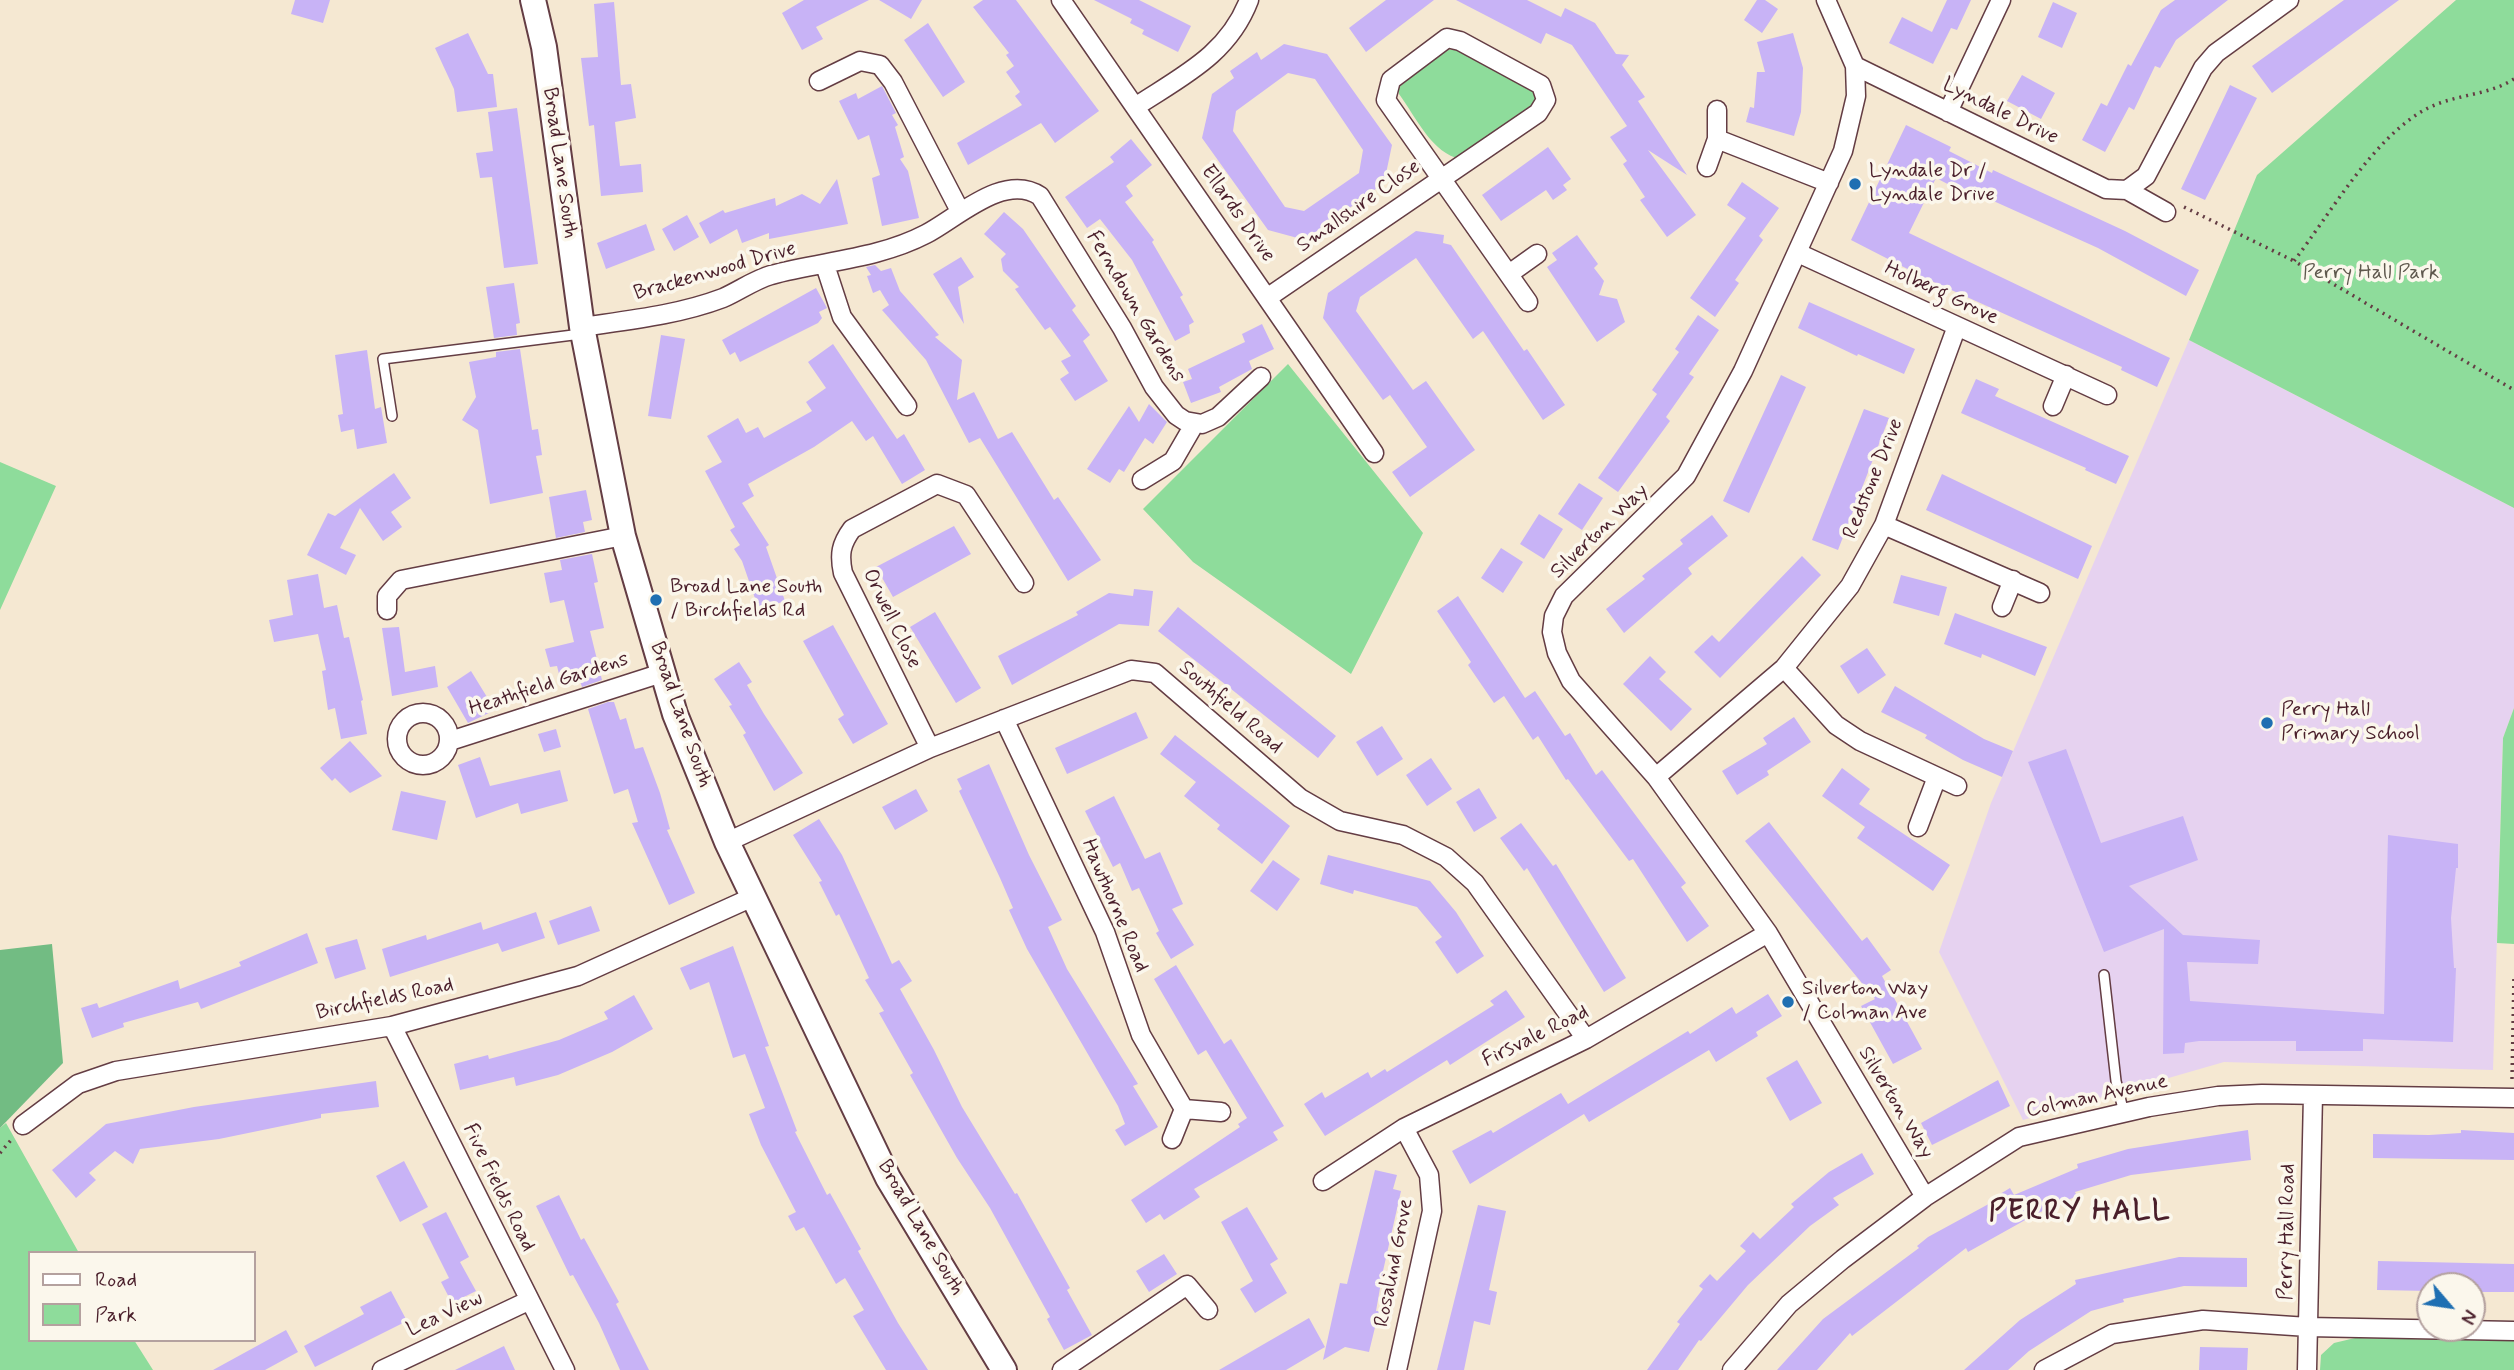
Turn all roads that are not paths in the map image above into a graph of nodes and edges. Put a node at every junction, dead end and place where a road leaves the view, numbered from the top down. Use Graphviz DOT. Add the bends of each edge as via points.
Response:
graph roads {
  1 [pos="533,0"];
  2 [pos="1061,0"];
  3 [pos="1249,0"];
  4 [pos="1826,0"];
  5 [pos="2001,0"];
  6 [pos="2289,0"];
  7 [pos="1855,66"];
  8 [pos="819,81"];
  9 [pos="1135,107"];
  10 [pos="1717,110"];
  11 [pos="1948,112"];
  12 [pos="1717,139"];
  13 [pos="1707,167"];
  14 [pos="1442,177"];
  15 [pos="1829,183"];
  16 [pos="1012,187"];
  17 [pos="2127,190"];
  18 [pos="960,211"];
  19 [pos="2166,212"];
  20 [pos="1798,253"];
  21 [pos="1537,254"];
  22 [pos="825,265"];
  23 [pos="1509,274"];
  24 [pos="1267,298"];
  25 [pos="1528,302"];
  26 [pos="1957,327"];
  27 [pos="583,330"];
  28 [pos="2066,375"];
  29 [pos="1261,377"];
  30 [pos="2106,395"];
  31 [pos="907,406"];
  32 [pos="2053,406"];
  33 [pos="392,416"];
  34 [pos="1195,423"];
  35 [pos="1374,453"];
  36 [pos="1142,480"];
  37 [pos="1884,525"];
  38 [pos="623,536"];
  39 [pos="2013,580"];
  40 [pos="1024,583"];
  41 [pos="2040,593"];
  42 [pos="2002,607"];
  43 [pos="387,610"];
  44 [pos="1784,668"];
  45 [pos="662,673"];
  46 [pos="1004,719"];
  47 [pos="450,741"];
  48 [pos="930,748"];
  49 [pos="1656,777"];
  50 [pos="1937,777"];
  51 [pos="1957,786"];
  52 [pos="1918,827"];
  53 [pos="727,842"];
  54 [pos="755,896"];
  55 [pos="1768,933"];
  56 [pos="2104,975"];
  57 [pos="392,1026"];
  58 [pos="1586,1039"];
  59 [pos="2313,1095"];
  60 [pos="2513,1098"];
  61 [pos="1184,1109"];
  62 [pos="1221,1112"];
  63 [pos="2124,1112"];
  64 [pos="23,1125"];
  65 [pos="1404,1128"];
  66 [pos="1172,1139"];
  67 [pos="1323,1181"];
  68 [pos="1925,1197"];
  69 [pos="528,1300"];
  70 [pos="1208,1310"];
  71 [pos="2308,1327"];
  72 [pos="2514,1331"];
  73 [pos="382,1370"];
  74 [pos="565,1370"];
  75 [pos="1004,1370"];
  76 [pos="1062,1370"];
  77 [pos="1397,1370"];
  78 [pos="1732,1370"];
  79 [pos="2044,1370"];
  80 [pos="2307,1370"];
  1 -- 27 [label="street, Broad Lane South" via="544,47"];
  2 -- 9 [label="street, Ellards Drive"];
  3 -- 9 [label="street" via="1229,39 1209,58"];
  4 -- 7 [label="street, Silverton Way"];
  5 -- 11 [label="street"];
  6 -- 17 [label="street" via="2216,53 2203,68 2146,176"];
  7 -- 11 [label="street, Lyndale Drive"];
  7 -- 15 [label="street, Silverton Way" via="1852,122"];
  8 -- 18 [label="street" via="860,61 880,65"];
  9 -- 24 [label="street, Ellards Drive"];
  10 -- 12 [label="street"];
  11 -- 17 [label="street, Lyndale Drive" via="2106,189"];
  12 -- 13 [label="street"];
  12 -- 15 [label="street"];
  14 -- 14 [label="street, Smallshire Close" via="1386,100 1391,80 1447,38 1541,85 1546,100 1538,113"];
  14 -- 23 [label="street, Smallshire Close"];
  14 -- 24 [label="street, Smallshire Close"];
  15 -- 20 [label="street, Silverton Way"];
  16 -- 18 [label="street, Brackenwood Drive"];
  16 -- 34 [label="street, Ferndown Gardens" via="1028,188 1040,196 1154,387 1176,415"];
  17 -- 19 [label="street, Lyndale Drive"];
  18 -- 22 [label="street, Brackenwood Drive" via="927,234 895,247"];
  20 -- 26 [label="street, Holberg Grove"];
  20 -- 49 [label="street, Silverton Way" via="1743,371 1686,476 1564,596 1554,616 1557,653 1572,681"];
  21 -- 23 [label="street"];
  22 -- 27 [label="street, Brackenwood Drive" via="770,276 722,298 662,315"];
  22 -- 31 [label="street" via="842,317"];
  23 -- 25 [label="street, Smallshire Close"];
  24 -- 35 [label="street, Ellards Drive"];
  26 -- 28 [label="street, Holberg Grove"];
  26 -- 37 [label="street, Redstone Drive"];
  27 -- 33 [label="lane" via="383,359"];
  27 -- 38 [label="street, Broad Lane South"];
  28 -- 30 [label="street, Holberg Grove"];
  28 -- 32 [label="street"];
  29 -- 34 [label="street" via="1218,417"];
  34 -- 36 [label="street" via="1173,461"];
  37 -- 39 [label="street"];
  37 -- 44 [label="street, Redstone Drive" via="1850,586"];
  38 -- 43 [label="street" via="401,580 387,596"];
  38 -- 45 [label="street, Broad Lane South"];
  39 -- 41 [label="street"];
  39 -- 42 [label="street"];
  40 -- 48 [label="street, Orwell Close" via="966,495 937,484 852,528 844,541 839,555 843,573"];
  44 -- 49 [label="street, Redstone Drive"];
  44 -- 50 [label="street" via="1836,726"];
  45 -- 47 [label="street, Heathfield Gardens"];
  45 -- 53 [label="street, Broad Lane South"];
  46 -- 48 [label="street, Southfield Road"];
  46 -- 58 [label="street, Southfield Road" via="1131,670 1155,673 1300,798 1340,821 1403,835 1446,857 1475,883"];
  46 -- 61 [label="street, Hawthorne Road" via="1105,932 1141,1035"];
  48 -- 53 [label="street, Southfield Road"];
  49 -- 55 [label="street, Silverton Way"];
  50 -- 51 [label="street"];
  50 -- 52 [label="street"];
  53 -- 54 [label="street, Broad Lane South"];
  54 -- 57 [label="street, Birchfields Road" via="578,976"];
  54 -- 75 [label="street, Broad Lane South" via="888,1178"];
  55 -- 58 [label="street, Firsvale Road"];
  55 -- 68 [label="street, Silverton Way"];
  56 -- 63 [label="lane"];
  57 -- 64 [label="street, Birchfields Road" via="116,1071 78,1084"];
  57 -- 69 [label="street, Five Fields Road"];
  58 -- 65 [label="street, Firsvale Road"];
  59 -- 60 [label="street, Colman Avenue"];
  59 -- 63 [label="street, Colman Avenue" via="2218,1096"];
  59 -- 71 [label="street, Perry Hall Road"];
  61 -- 62 [label="street"];
  61 -- 66 [label="street"];
  63 -- 68 [label="street, Colman Avenue" via="2020,1137"];
  65 -- 67 [label="street, Firsvale Road"];
  65 -- 77 [label="street, Rosalind Grove" via="1429,1175 1432,1211"];
  68 -- 78 [label="street, Colman Avenue" via="1789,1304"];
  69 -- 73 [label="street, Lea View"];
  69 -- 74 [label="street, Five Fields Road"];
  70 -- 76 [label="street" via="1187,1285"];
  71 -- 72 [label="street"];
  71 -- 79 [label="street" via="2203,1320 2148,1326 2112,1334"];
  71 -- 80 [label="street, Perry Hall Road"];
}
